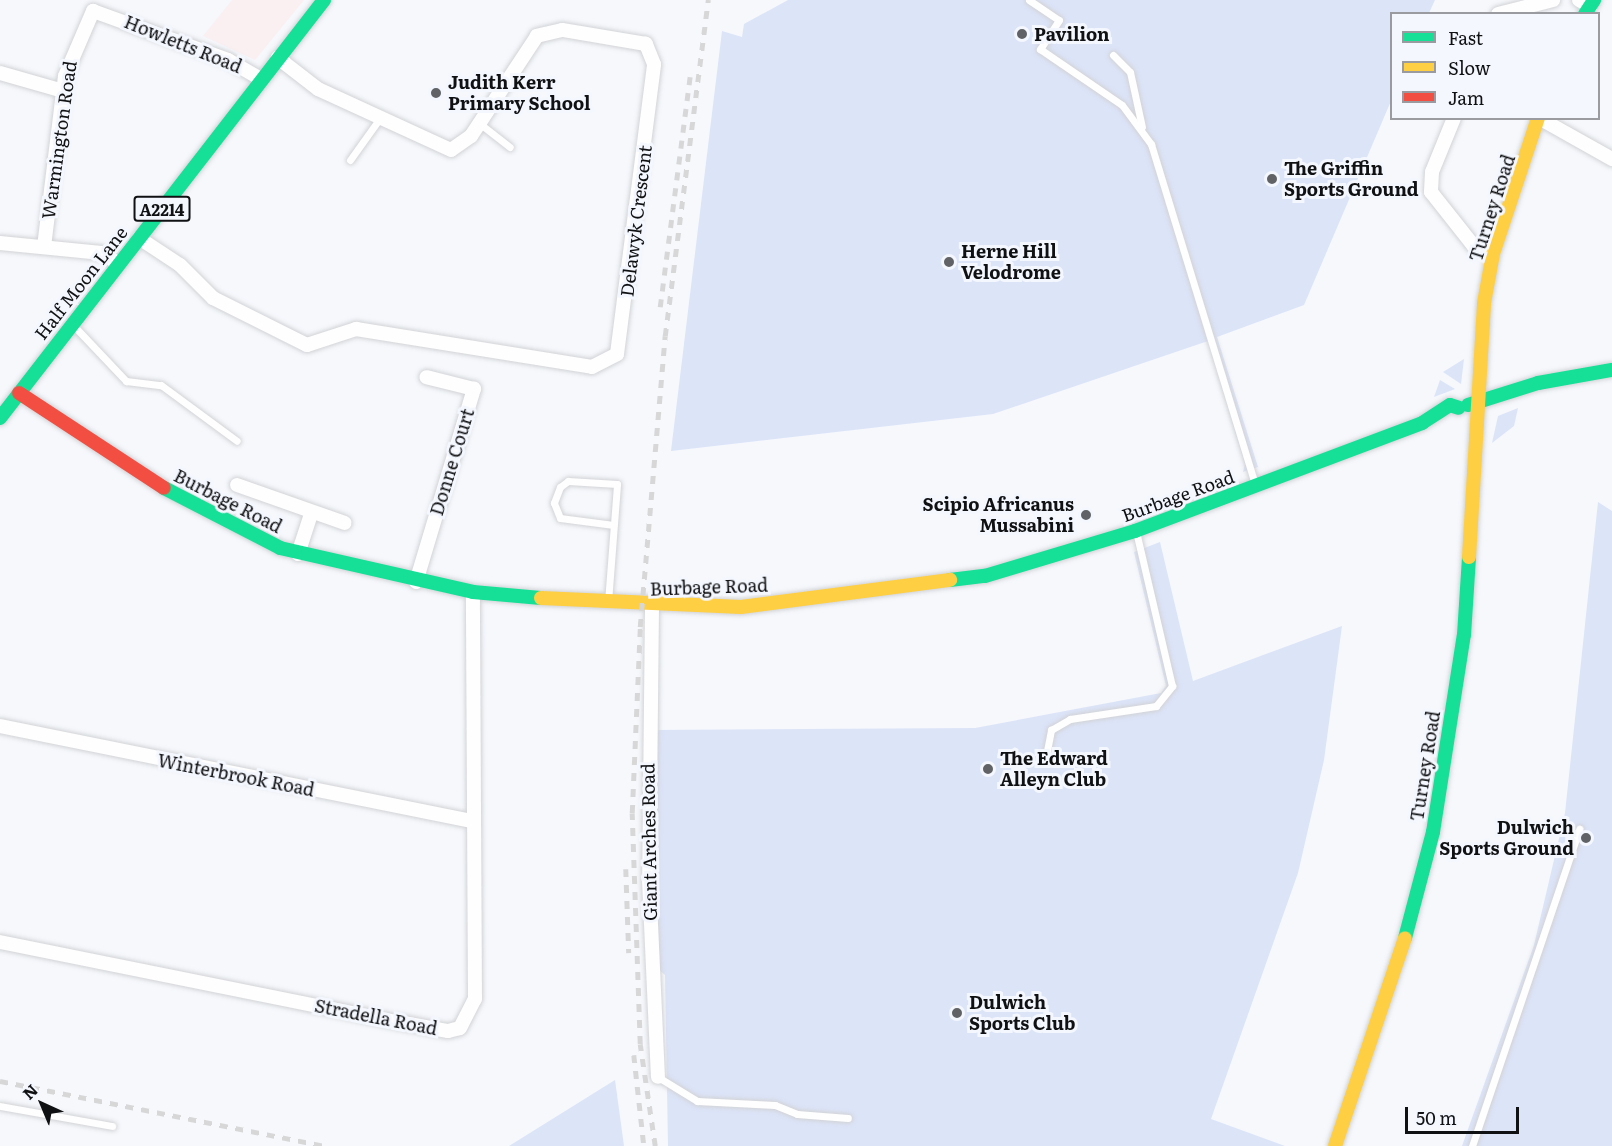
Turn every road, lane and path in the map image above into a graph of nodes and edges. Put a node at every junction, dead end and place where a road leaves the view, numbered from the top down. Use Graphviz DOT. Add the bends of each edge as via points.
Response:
graph roads {
  1 [pos="324,0"];
  2 [pos="1029,0"];
  3 [pos="1553,0"];
  4 [pos="102,12"];
  5 [pos="1506,12"];
  6 [pos="1113,55"];
  7 [pos="278,58"];
  8 [pos="0,73"];
  9 [pos="262,80"];
  10 [pos="63,91"];
  11 [pos="382,116"];
  12 [pos="1453,120"];
  13 [pos="1537,120"];
  14 [pos="1542,120"];
  15 [pos="479,123"];
  16 [pos="1142,129"];
  17 [pos="510,147"];
  18 [pos="1612,159"];
  19 [pos="350,160"];
  20 [pos="139,238"];
  21 [pos="0,243"];
  22 [pos="44,248"];
  23 [pos="1493,254"];
  24 [pos="119,264"];
  25 [pos="72,324"];
  26 [pos="1612,370"];
  27 [pos="426,378"];
  28 [pos="19,393"];
  29 [pos="1478,401"];
  30 [pos="0,418"];
  31 [pos="237,441"];
  32 [pos="237,485"];
  33 [pos="1256,487"];
  34 [pos="311,514"];
  35 [pos="345,523"];
  36 [pos="614,525"];
  37 [pos="1136,531"];
  38 [pos="298,554"];
  39 [pos="416,582"];
  40 [pos="473,592"];
  41 [pos="608,605"];
  42 [pos="652,607"];
  43 [pos="0,726"];
  44 [pos="1045,761"];
  45 [pos="472,821"];
  46 [pos="1579,830"];
  47 [pos="0,942"];
  48 [pos="658,1077"];
  49 [pos="0,1106"];
  50 [pos="848,1118"];
  51 [pos="112,1126"];
  52 [pos="1335,1146"];
  53 [pos="1473,1146"];
  1 -- 7 [label="street, Half Moon Lane / A2214"];
  2 -- 16 [label="lane" via="1059,20 1040,49 1122,105"];
  3 -- 5 [label="street"];
  4 -- 9 [label="street, Howletts Road" via="228,60"];
  4 -- 10 [label="street, Warmington Road" via="93,11 80,32"];
  6 -- 16 [label="lane" via="1130,72 1138,94"];
  7 -- 9 [label="street, Half Moon Lane / A2214"];
  7 -- 11 [label="street, Delawyk Crescent" via="318,89"];
  8 -- 10 [label="street"];
  9 -- 20 [label="street, Half Moon Lane / A2214"];
  10 -- 22 [label="street, Warmington Road"];
  11 -- 15 [label="street, Delawyk Crescent" via="445,150 462,145"];
  11 -- 19 [label="lane"];
  12 -- 23 [label="street" via="1432,172 1431,192 1473,245"];
  13 -- 23 [label="street, Turney Road"];
  14 -- 18 [label="street"];
  15 -- 17 [label="lane"];
  15 -- 20 [label="street, Delawyk Crescent" via="526,45 543,33 630,38 651,49 654,63 622,340 606,363 578,366 364,330 307,345 213,298 180,265"];
  16 -- 33 [label="lane" via="1156,156"];
  20 -- 24 [label="street, Half Moon Lane / A2214"];
  21 -- 22 [label="street"];
  22 -- 24 [label="street" via="102,253"];
  23 -- 29 [label="street, Turney Road" via="1481,346 1487,350 1488,365 1479,378"];
  24 -- 25 [label="street, Half Moon Lane / A2214"];
  25 -- 28 [label="street, Half Moon Lane / A2214"];
  25 -- 31 [label="lane" via="126,381 161,385"];
  26 -- 29 [label="street, Burbage Road" via="1538,383"];
  27 -- 39 [label="street, Donne Court" via="474,389"];
  28 -- 30 [label="street, Half Moon Lane / A2214"];
  28 -- 38 [label="street, Burbage Road" via="176,495"];
  29 -- 33 [label="street, Burbage Road" via="1459,408 1450,405 1422,423"];
  29 -- 52 [label="street, Turney Road" via="1464,635 1432,832 1416,904"];
  32 -- 34 [label="street"];
  33 -- 37 [label="street, Burbage Road"];
  34 -- 35 [label="street"];
  34 -- 38 [label="street"];
  36 -- 36 [label="lane" via="617,484 568,482 560,487 554,502 560,518 568,524"];
  36 -- 41 [label="lane"];
  37 -- 42 [label="street, Burbage Road" via="1041,562 909,588 741,607"];
  37 -- 44 [label="lane" via="1172,686 1156,706 1070,719 1051,730"];
  38 -- 39 [label="street, Burbage Road"];
  39 -- 40 [label="street, Burbage Road"];
  40 -- 41 [label="street, Burbage Road"];
  40 -- 45 [label="street, Stradella Road"];
  41 -- 42 [label="street, Burbage Road"];
  42 -- 48 [label="street, Giant Arches Road" via="648,809"];
  43 -- 45 [label="street, Winterbrook Road"];
  45 -- 47 [label="street, Stradella Road" via="475,999 470,1016 454,1031"];
  46 -- 53 [label="lane"];
  48 -- 50 [label="lane" via="697,1101 775,1105 797,1113"];
  49 -- 51 [label="lane"];
}
